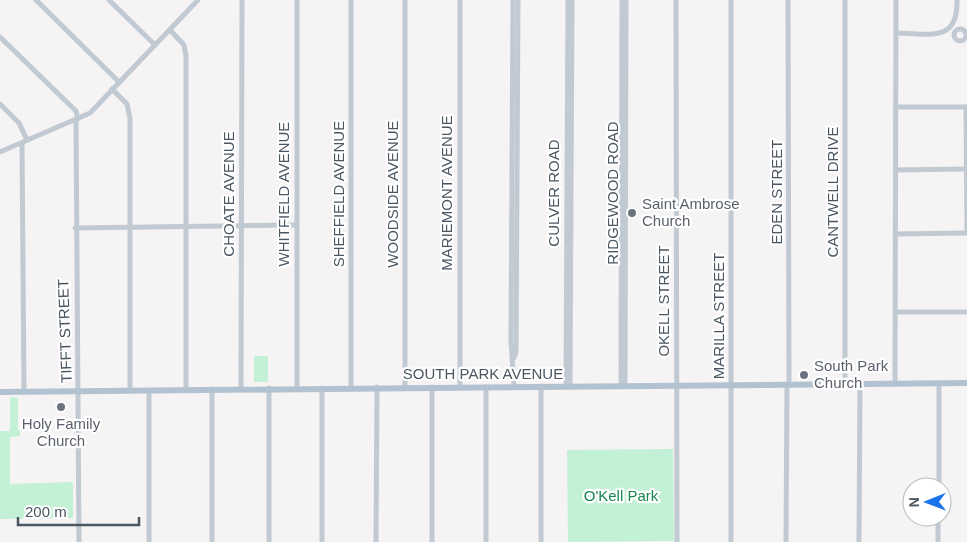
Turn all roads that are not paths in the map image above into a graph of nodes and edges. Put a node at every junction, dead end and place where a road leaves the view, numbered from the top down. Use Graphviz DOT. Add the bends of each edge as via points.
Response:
graph roads {
  1 [pos="36,0"];
  2 [pos="109,0"];
  3 [pos="242,0"];
  4 [pos="297,0"];
  5 [pos="351,0"];
  6 [pos="405,0"];
  7 [pos="460,0"];
  8 [pos="513,0"];
  9 [pos="518,0"];
  10 [pos="568,0"];
  11 [pos="572,0"];
  12 [pos="622,0"];
  13 [pos="626,0"];
  14 [pos="676,0"];
  15 [pos="731,0"];
  16 [pos="788,0"];
  17 [pos="845,0"];
  18 [pos="896,0"];
  19 [pos="957,0"];
  20 [pos="195,1"];
  21 [pos="515,8"];
  22 [pos="624,22"];
  23 [pos="170,30"];
  24 [pos="896,33"];
  25 [pos="0,36"];
  26 [pos="155,45"];
  27 [pos="119,82"];
  28 [pos="112,89"];
  29 [pos="0,104"];
  30 [pos="896,107"];
  31 [pos="967,107"];
  32 [pos="77,119"];
  33 [pos="25,142"];
  34 [pos="0,152"];
  35 [pos="966,169"];
  36 [pos="895,170"];
  37 [pos="241,225"];
  38 [pos="297,225"];
  39 [pos="185,226"];
  40 [pos="130,227"];
  41 [pos="75,228"];
  42 [pos="967,233"];
  43 [pos="895,234"];
  44 [pos="895,312"];
  45 [pos="967,312"];
  46 [pos="845,384"];
  47 [pos="860,384"];
  48 [pos="895,384"];
  49 [pos="939,384"];
  50 [pos="967,384"];
  51 [pos="732,385"];
  52 [pos="788,385"];
  53 [pos="514,386"];
  54 [pos="541,386"];
  55 [pos="568,386"];
  56 [pos="623,386"];
  57 [pos="677,386"];
  58 [pos="377,387"];
  59 [pos="405,387"];
  60 [pos="432,387"];
  61 [pos="460,387"];
  62 [pos="486,387"];
  63 [pos="270,388"];
  64 [pos="297,388"];
  65 [pos="322,388"];
  66 [pos="351,388"];
  67 [pos="212,389"];
  68 [pos="241,389"];
  69 [pos="130,390"];
  70 [pos="149,390"];
  71 [pos="186,390"];
  72 [pos="79,391"];
  73 [pos="0,392"];
  74 [pos="24,392"];
  75 [pos="938,477"];
  76 [pos="938,527"];
  77 [pos="79,542"];
  78 [pos="148,542"];
  79 [pos="212,542"];
  80 [pos="269,542"];
  81 [pos="322,542"];
  82 [pos="376,542"];
  83 [pos="432,542"];
  84 [pos="486,542"];
  85 [pos="541,542"];
  86 [pos="677,542"];
  87 [pos="731,542"];
  88 [pos="786,542"];
  89 [pos="859,542"];
  90 [pos="938,542"];
  1 -- 27 [label="street"];
  2 -- 26 [label="street"];
  3 -- 37 [label="street, CHOATE AVENUE"];
  4 -- 38 [label="street, WHITFIELD AVENUE"];
  5 -- 66 [label="street, SHEFFIELD AVENUE"];
  6 -- 59 [label="street, WOODSIDE AVENUE"];
  7 -- 61 [label="street, MARIEMONT AVENUE"];
  8 -- 21 [label="street"];
  9 -- 21 [label="street"];
  10 -- 55 [label="street, CULVER ROAD"];
  11 -- 55 [label="street, CULVER ROAD"];
  12 -- 22 [label="street, RIDGEWOOD ROAD"];
  13 -- 22 [label="street, RIDGEWOOD ROAD"];
  14 -- 57 [label="street, OKELL STREET"];
  15 -- 51 [label="street, MARILLA STREET"];
  16 -- 52 [label="street, EDEN STREET"];
  17 -- 46 [label="street, CANTWELL DRIVE"];
  18 -- 24 [label="street"];
  19 -- 24 [label="street" via="953,29 940,33"];
  20 -- 23 [label="street"];
  21 -- 53 [label="street"];
  22 -- 56 [label="street, RIDGEWOOD ROAD"];
  23 -- 26 [label="street"];
  23 -- 39 [label="street" via="180,40 185,52"];
  24 -- 30 [label="street"];
  25 -- 32 [label="street" via="74,109"];
  26 -- 27 [label="street"];
  27 -- 28 [label="street"];
  28 -- 32 [label="street" via="90,113"];
  28 -- 40 [label="street" via="130,111"];
  29 -- 33 [label="street" via="22,127"];
  30 -- 31 [label="street"];
  30 -- 36 [label="street"];
  31 -- 35 [label="street"];
  32 -- 33 [label="street"];
  32 -- 41 [label="street, TIFFT STREET"];
  33 -- 34 [label="street"];
  33 -- 74 [label="street"];
  35 -- 36 [label="street"];
  35 -- 42 [label="street"];
  36 -- 43 [label="street"];
  37 -- 38 [label="street"];
  37 -- 39 [label="street"];
  37 -- 68 [label="street, CHOATE AVENUE"];
  38 -- 64 [label="street, WHITFIELD AVENUE"];
  39 -- 40 [label="street"];
  39 -- 71 [label="street"];
  40 -- 41 [label="street"];
  40 -- 69 [label="street"];
  41 -- 72 [label="street, TIFFT STREET"];
  42 -- 43 [label="street"];
  43 -- 44 [label="street"];
  44 -- 45 [label="street"];
  44 -- 48 [label="street"];
  46 -- 47 [label="main road, SOUTH PARK AVENUE"];
  46 -- 52 [label="main road, SOUTH PARK AVENUE"];
  47 -- 48 [label="main road, SOUTH PARK AVENUE"];
  47 -- 89 [label="street"];
  48 -- 49 [label="main road, SOUTH PARK AVENUE"];
  49 -- 50 [label="main road, SOUTH PARK AVENUE"];
  49 -- 75 [label="street"];
  51 -- 52 [label="main road, SOUTH PARK AVENUE"];
  51 -- 57 [label="main road, SOUTH PARK AVENUE"];
  51 -- 87 [label="street, MARILLA STREET"];
  52 -- 88 [label="street, EDEN STREET"];
  53 -- 54 [label="main road, SOUTH PARK AVENUE"];
  53 -- 62 [label="main road, SOUTH PARK AVENUE"];
  54 -- 55 [label="main road, SOUTH PARK AVENUE"];
  54 -- 85 [label="street"];
  55 -- 56 [label="main road, SOUTH PARK AVENUE"];
  56 -- 57 [label="main road, SOUTH PARK AVENUE"];
  57 -- 86 [label="street, OKELL STREET"];
  58 -- 59 [label="main road, SOUTH PARK AVENUE"];
  58 -- 66 [label="main road, SOUTH PARK AVENUE"];
  58 -- 82 [label="street"];
  59 -- 60 [label="main road, SOUTH PARK AVENUE"];
  60 -- 61 [label="main road, SOUTH PARK AVENUE"];
  60 -- 83 [label="street"];
  61 -- 62 [label="main road, SOUTH PARK AVENUE"];
  62 -- 84 [label="street"];
  63 -- 64 [label="main road, SOUTH PARK AVENUE"];
  63 -- 68 [label="main road, SOUTH PARK AVENUE"];
  63 -- 80 [label="street"];
  64 -- 65 [label="main road, SOUTH PARK AVENUE"];
  65 -- 66 [label="main road, SOUTH PARK AVENUE"];
  65 -- 81 [label="street"];
  67 -- 68 [label="main road, SOUTH PARK AVENUE"];
  67 -- 71 [label="main road, SOUTH PARK AVENUE"];
  67 -- 79 [label="street"];
  69 -- 70 [label="main road, SOUTH PARK AVENUE"];
  69 -- 72 [label="main road, SOUTH PARK AVENUE"];
  70 -- 71 [label="main road, SOUTH PARK AVENUE"];
  70 -- 78 [label="street"];
  72 -- 74 [label="main road, SOUTH PARK AVENUE"];
  72 -- 77 [label="street, TIFFT STREET"];
  73 -- 74 [label="main road, SOUTH PARK AVENUE"];
  76 -- 90 [label="street"];
}
